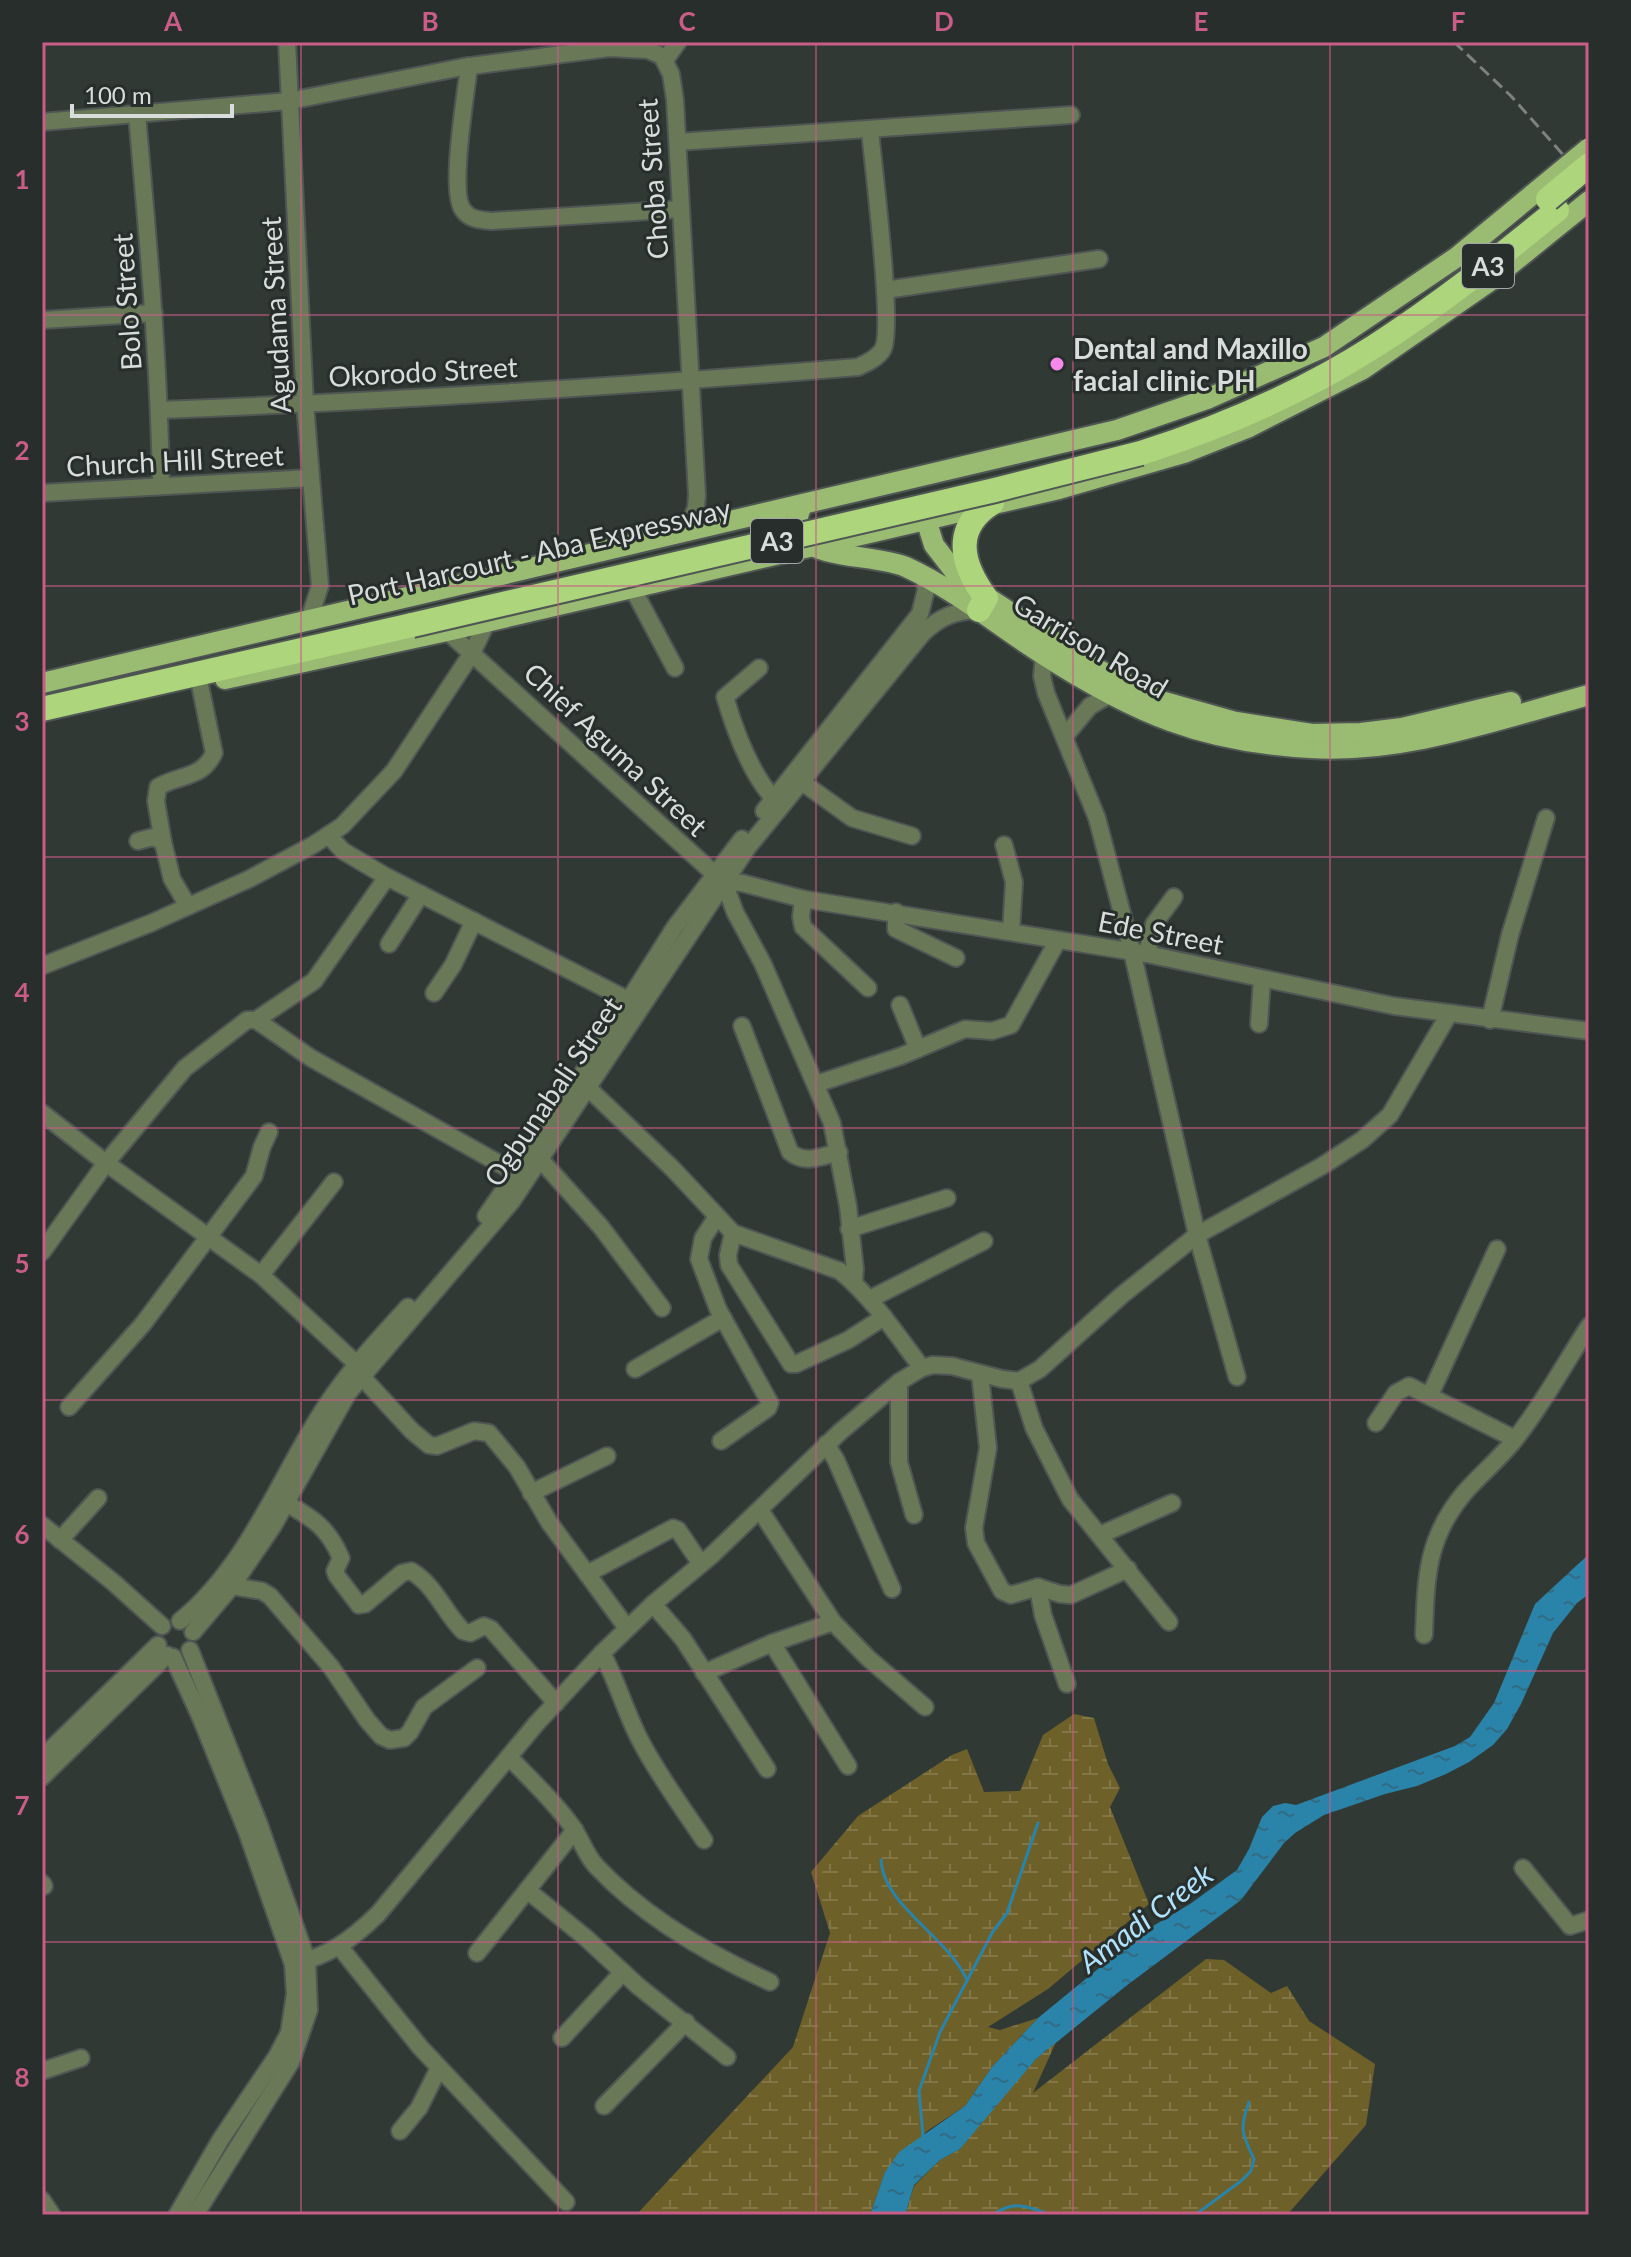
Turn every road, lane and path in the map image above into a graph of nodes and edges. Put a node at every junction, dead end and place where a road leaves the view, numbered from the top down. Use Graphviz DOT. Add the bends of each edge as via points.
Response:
graph roads {
  1 [pos="287,42"];
  2 [pos="678,42"];
  3 [pos="665,60"];
  4 [pos="469,66"];
  5 [pos="289,101"];
  6 [pos="137,115"];
  7 [pos="1071,115"];
  8 [pos="42,122"];
  9 [pos="870,130"];
  10 [pos="678,142"];
  11 [pos="1589,148"];
  12 [pos="1589,165"];
  13 [pos="1589,183"];
  14 [pos="1589,201"];
  15 [pos="1552,205"];
  16 [pos="681,209"];
  17 [pos="1099,259"];
  18 [pos="885,290"];
  19 [pos="154,313"];
  20 [pos="42,320"];
  21 [pos="689,381"];
  22 [pos="305,404"];
  23 [pos="160,410"];
  24 [pos="311,478"];
  25 [pos="914,479"];
  26 [pos="161,486"];
  27 [pos="42,493"];
  28 [pos="697,495"];
  29 [pos="992,503"];
  30 [pos="803,504"];
  31 [pos="926,520"];
  32 [pos="722,523"];
  33 [pos="686,532"];
  34 [pos="814,546"];
  35 [pos="924,576"];
  36 [pos="320,586"];
  37 [pos="633,589"];
  38 [pos="956,596"];
  39 [pos="982,604"];
  40 [pos="340,613"];
  41 [pos="920,614"];
  42 [pos="409,618"];
  43 [pos="309,620"];
  44 [pos="487,622"];
  45 [pos="447,631"];
  46 [pos="472,653"];
  47 [pos="1044,655"];
  48 [pos="675,668"];
  49 [pos="759,668"];
  50 [pos="42,683"];
  51 [pos="1589,684"];
  52 [pos="200,685"];
  53 [pos="1109,695"];
  54 [pos="1589,695"];
  55 [pos="42,696"];
  56 [pos="42,709"];
  57 [pos="42,721"];
  58 [pos="1065,736"];
  59 [pos="802,782"];
  60 [pos="773,798"];
  61 [pos="1546,818"];
  62 [pos="328,835"];
  63 [pos="912,836"];
  64 [pos="138,841"];
  65 [pos="163,842"];
  66 [pos="1004,845"];
  67 [pos="387,877"];
  68 [pos="719,878"];
  69 [pos="421,894"];
  70 [pos="1174,897"];
  71 [pos="803,899"];
  72 [pos="188,906"];
  73 [pos="896,912"];
  74 [pos="474,921"];
  75 [pos="1011,932"];
  76 [pos="1058,940"];
  77 [pos="389,944"];
  78 [pos="42,947"];
  79 [pos="1140,952"];
  80 [pos="956,958"];
  81 [pos="45,965"];
  82 [pos="1262,979"];
  83 [pos="868,988"];
  84 [pos="434,993"];
  85 [pos="628,1000"];
  86 [pos="900,1005"];
  87 [pos="1449,1014"];
  88 [pos="256,1020"];
  89 [pos="1490,1020"];
  90 [pos="1259,1024"];
  91 [pos="742,1026"];
  92 [pos="1589,1031"];
  93 [pos="918,1049"];
  94 [pos="816,1084"];
  95 [pos="588,1088"];
  96 [pos="42,1113"];
  97 [pos="269,1132"];
  98 [pos="839,1152"];
  99 [pos="540,1159"];
  100 [pos="106,1163"];
  101 [pos="516,1173"];
  102 [pos="334,1182"];
  103 [pos="947,1198"];
  104 [pos="716,1218"];
  105 [pos="849,1229"];
  106 [pos="733,1233"];
  107 [pos="1197,1235"];
  108 [pos="209,1237"];
  109 [pos="984,1241"];
  110 [pos="1497,1249"];
  111 [pos="42,1252"];
  112 [pos="261,1275"];
  113 [pos="854,1282"];
  114 [pos="870,1299"];
  115 [pos="662,1308"];
  116 [pos="884,1317"];
  117 [pos="723,1318"];
  118 [pos="1589,1326"];
  119 [pos="922,1368"];
  120 [pos="635,1369"];
  121 [pos="362,1371"];
  122 [pos="980,1374"];
  123 [pos="1237,1377"];
  124 [pos="1019,1381"];
  125 [pos="899,1382"];
  126 [pos="1430,1395"];
  127 [pos="69,1407"];
  128 [pos="1376,1423"];
  129 [pos="1515,1439"];
  130 [pos="721,1441"];
  131 [pos="826,1444"];
  132 [pos="607,1456"];
  133 [pos="531,1493"];
  134 [pos="98,1498"];
  135 [pos="286,1503"];
  136 [pos="1172,1503"];
  137 [pos="760,1510"];
  138 [pos="914,1515"];
  139 [pos="42,1525"];
  140 [pos="1100,1535"];
  141 [pos="60,1540"];
  142 [pos="701,1564"];
  143 [pos="1128,1569"];
  144 [pos="587,1574"];
  145 [pos="232,1586"];
  146 [pos="1038,1587"];
  147 [pos="892,1589"];
  148 [pos="653,1604"];
  149 [pos="833,1622"];
  150 [pos="1169,1622"];
  151 [pos="162,1626"];
  152 [pos="186,1626"];
  153 [pos="627,1628"];
  154 [pos="1424,1635"];
  155 [pos="772,1643"];
  156 [pos="190,1650"];
  157 [pos="166,1652"];
  158 [pos="602,1653"];
  159 [pos="477,1668"];
  160 [pos="704,1673"];
  161 [pos="1067,1684"];
  162 [pos="556,1703"];
  163 [pos="925,1707"];
  164 [pos="509,1757"];
  165 [pos="42,1758"];
  166 [pos="848,1766"];
  167 [pos="767,1769"];
  168 [pos="42,1777"];
  169 [pos="575,1830"];
  170 [pos="704,1840"];
  171 [pos="1523,1868"];
  172 [pos="527,1890"];
  173 [pos="1589,1920"];
  174 [pos="339,1946"];
  175 [pos="477,1953"];
  176 [pos="300,1962"];
  177 [pos="623,1972"];
  178 [pos="770,1982"];
  179 [pos="686,2022"];
  180 [pos="562,2038"];
  181 [pos="727,2057"];
  182 [pos="81,2058"];
  183 [pos="439,2068"];
  184 [pos="42,2071"];
  185 [pos="604,2106"];
  186 [pos="400,2131"];
  187 [pos="42,2200"];
  188 [pos="566,2202"];
  189 [pos="52,2215"];
  190 [pos="177,2215"];
  191 [pos="195,2215"];
  1 -- 5 [label="street, Agudama Street"];
  2 -- 3 [label="street"];
  3 -- 4 [label="street, Choba Street" via="648,50 609,48"];
  3 -- 10 [label="street, Choba Street"];
  4 -- 5 [label="street, Choba Street"];
  4 -- 16 [label="street" via="457,175 466,214 492,221"];
  5 -- 6 [label="street, Choba Street"];
  5 -- 22 [label="street, Agudama Street"];
  6 -- 8 [label="street, Choba Street"];
  6 -- 19 [label="street, Bolo Street"];
  7 -- 9 [label="street"];
  9 -- 10 [label="street"];
  9 -- 18 [label="street, Okorodo Street"];
  10 -- 16 [label="street, Choba Street"];
  11 -- 15 [label="main road, bridge"];
  12 -- 15 [label="highway, Port Harcourt - Aba Expressway / A3, bridge"];
  13 -- 15 [label="highway, Port Harcourt - Aba Expressway / A3"];
  14 -- 15 [label="main road"];
  15 -- 25 [label="main road" via="1457,257 1324,347 1207,399 1117,430"];
  15 -- 29 [label="main road" via="1490,281 1363,369 1247,428 1172,457"];
  15 -- 42 [label="highway, Port Harcourt - Aba Expressway / A3" via="1455,291 1372,348 1185,439 841,512"];
  16 -- 21 [label="street, Choba Street"];
  17 -- 18 [label="street"];
  18 -- 21 [label="street, Okorodo Street" via="883,348 872,361 858,367"];
  19 -- 20 [label="street"];
  19 -- 23 [label="street, Bolo Street"];
  21 -- 22 [label="street, Okorodo Street"];
  21 -- 28 [label="street, Choba Street"];
  22 -- 23 [label="street, Okorodo Street"];
  22 -- 24 [label="street, Agudama Street"];
  23 -- 26 [label="street, Bolo Street"];
  24 -- 26 [label="street, Church Hill Street"];
  24 -- 36 [label="street, Agudama Street"];
  25 -- 30 [label="main road"];
  25 -- 31 [label="main road, Garrison Road"];
  26 -- 27 [label="street, Church Hill Street"];
  28 -- 32 [label="street"];
  28 -- 33 [label="street"];
  29 -- 31 [label="main road"];
  29 -- 39 [label="highway" via="970,521 965,550"];
  30 -- 32 [label="main road"];
  30 -- 34 [label="main road" via="797,528"];
  31 -- 34 [label="main road"];
  31 -- 39 [label="main road, Garrison Road" via="948,567"];
  32 -- 33 [label="main road"];
  33 -- 40 [label="main road"];
  34 -- 35 [label="main road, Garrison Road" via="879,558"];
  34 -- 37 [label="main road"];
  35 -- 38 [label="main road, Garrison Road"];
  35 -- 41 [label="street"];
  36 -- 40 [label="street"];
  36 -- 43 [label="street"];
  37 -- 44 [label="main road"];
  37 -- 48 [label="street"];
  38 -- 39 [label="main road, Garrison Road"];
  38 -- 41 [label="street, Ogbunabali Street"];
  39 -- 47 [label="main road, Garrison Road"];
  39 -- 51 [label="main road, Garrison Road" via="1126,686 1191,711 1267,729 1312,734 1402,728"];
  39 -- 59 [label="street, Ogbunabali Street" via="938,619 923,633"];
  40 -- 43 [label="main road"];
  41 -- 60 [label="street, Ogbunabali Street"];
  42 -- 55 [label="highway, Port Harcourt - Aba Expressway / A3"];
  42 -- 56 [label="highway, Port Harcourt - Aba Expressway / A3"];
  43 -- 50 [label="main road"];
  44 -- 45 [label="main road"];
  44 -- 46 [label="street"];
  45 -- 46 [label="street, Chief Aguma Street"];
  45 -- 52 [label="main road"];
  46 -- 62 [label="street" via="394,771"];
  46 -- 68 [label="street, Chief Aguma Street"];
  47 -- 53 [label="main road, Garrison Road"];
  47 -- 58 [label="street" via="1046,693"];
  49 -- 60 [label="street" via="725,697 750,761"];
  52 -- 57 [label="main road"];
  52 -- 65 [label="street" via="214,753 204,769 158,787"];
  53 -- 54 [label="main road, Garrison Road" via="1201,732 1240,741 1336,749 1424,739"];
  53 -- 58 [label="street" via="1090,706"];
  58 -- 79 [label="street"];
  59 -- 63 [label="street" via="852,818"];
  59 -- 68 [label="street, Ogbunabali Street"];
  60 -- 68 [label="street, Ogbunabali Street"];
  61 -- 89 [label="street"];
  62 -- 67 [label="street" via="343,851"];
  62 -- 72 [label="street"];
  64 -- 65 [label="street" via="153,837"];
  65 -- 72 [label="street" via="172,879"];
  66 -- 75 [label="street" via="1014,882"];
  67 -- 69 [label="street"];
  67 -- 88 [label="street" via="314,981"];
  68 -- 71 [label="street, Ede Street"];
  68 -- 85 [label="street, Ogbunabali Street" via="675,927"];
  68 -- 94 [label="street"];
  68 -- 95 [label="street, Ogbunabali Street"];
  69 -- 74 [label="street"];
  69 -- 77 [label="street"];
  70 -- 79 [label="street"];
  71 -- 73 [label="street, Ede Street"];
  71 -- 83 [label="street" via="803,927"];
  72 -- 81 [label="street"];
  73 -- 75 [label="street, Ede Street"];
  73 -- 80 [label="street" via="896,929"];
  74 -- 84 [label="street"];
  74 -- 85 [label="street"];
  75 -- 76 [label="street, Ede Street"];
  76 -- 79 [label="street, Ede Street"];
  76 -- 93 [label="street" via="1011,1025 992,1031 965,1029"];
  78 -- 81 [label="street"];
  79 -- 82 [label="street, Ede Street"];
  79 -- 107 [label="street"];
  82 -- 87 [label="street, Ede Street"];
  82 -- 90 [label="street"];
  85 -- 101 [label="street, Ogbunabali Street"];
  86 -- 93 [label="street"];
  87 -- 89 [label="street, Ede Street"];
  87 -- 107 [label="street" via="1390,1115 1362,1140"];
  88 -- 100 [label="street" via="237,1026 185,1068"];
  88 -- 101 [label="street" via="311,1058"];
  89 -- 92 [label="street, Ede Street"];
  91 -- 98 [label="street" via="790,1152 808,1160"];
  93 -- 94 [label="street"];
  94 -- 98 [label="street"];
  95 -- 99 [label="street, Ogbunabali Street"];
  95 -- 104 [label="street"];
  96 -- 100 [label="street"];
  97 -- 108 [label="street" via="254,1176"];
  98 -- 105 [label="street"];
  99 -- 115 [label="street" via="601,1227"];
  99 -- 121 [label="street, Ogbunabali Street" via="512,1201"];
  100 -- 108 [label="street"];
  100 -- 111 [label="street"];
  101 -- 121 [label="street, Ogbunabali Street" via="469,1240"];
  102 -- 112 [label="street"];
  103 -- 105 [label="street"];
  104 -- 106 [label="street"];
  104 -- 117 [label="street" via="703,1238 699,1259"];
  105 -- 113 [label="street"];
  106 -- 113 [label="street" via="840,1271"];
  106 -- 116 [label="street" via="729,1265 791,1364 848,1340"];
  107 -- 123 [label="street"];
  107 -- 124 [label="street" via="1040,1369"];
  108 -- 112 [label="street"];
  108 -- 127 [label="street" via="143,1324"];
  109 -- 114 [label="street"];
  110 -- 126 [label="street"];
  112 -- 121 [label="street"];
  113 -- 114 [label="street"];
  114 -- 116 [label="street"];
  116 -- 119 [label="street"];
  117 -- 120 [label="street"];
  117 -- 130 [label="street" via="770,1403"];
  118 -- 129 [label="street"];
  119 -- 122 [label="street" via="952,1366"];
  119 -- 125 [label="street"];
  121 -- 133 [label="street" via="429,1445 474,1431 489,1433"];
  121 -- 135 [label="street, Ogbunabali Street"];
  121 -- 152 [label="street, Ogbunabali Street" via="315,1422 252,1534"];
  122 -- 124 [label="street"];
  122 -- 146 [label="street" via="988,1448 975,1510 976,1543 1004,1594"];
  124 -- 140 [label="street" via="1054,1470"];
  125 -- 131 [label="street"];
  125 -- 138 [label="street" via="899,1462"];
  126 -- 128 [label="street" via="1402,1388"];
  126 -- 129 [label="street"];
  129 -- 154 [label="street" via="1465,1492 1434,1544 1427,1566"];
  131 -- 137 [label="street"];
  131 -- 147 [label="street"];
  132 -- 133 [label="street"];
  133 -- 144 [label="street"];
  134 -- 141 [label="street"];
  135 -- 145 [label="street, Ogbunabali Street"];
  135 -- 162 [label="street" via="316,1520 331,1538 341,1558 336,1573 359,1605 411,1571 443,1601 463,1631 491,1629"];
  136 -- 140 [label="street"];
  137 -- 142 [label="street"];
  137 -- 149 [label="street"];
  139 -- 141 [label="street"];
  140 -- 143 [label="street"];
  141 -- 151 [label="street"];
  142 -- 144 [label="street" via="673,1528"];
  142 -- 148 [label="street"];
  143 -- 146 [label="street" via="1071,1595"];
  143 -- 150 [label="street"];
  144 -- 153 [label="street"];
  145 -- 152 [label="street, Ogbunabali Street"];
  145 -- 159 [label="street" via="270,1596 331,1667 367,1720 390,1740 404,1738 424,1707"];
  146 -- 161 [label="street"];
  148 -- 153 [label="street"];
  148 -- 160 [label="street"];
  149 -- 155 [label="street"];
  149 -- 163 [label="street"];
  151 -- 152 [label="street"];
  151 -- 157 [label="street" via="157,1638"];
  152 -- 156 [label="street" via="194,1638"];
  153 -- 158 [label="street"];
  155 -- 160 [label="street"];
  155 -- 166 [label="street"];
  156 -- 157 [label="street" via="179,1657"];
  156 -- 176 [label="street" via="259,1824"];
  157 -- 165 [label="street"];
  157 -- 168 [label="street"];
  157 -- 176 [label="street" via="230,1789"];
  158 -- 162 [label="street"];
  158 -- 170 [label="street" via="639,1738"];
  160 -- 167 [label="street"];
  162 -- 164 [label="street"];
  164 -- 169 [label="street"];
  164 -- 174 [label="street" via="378,1914"];
  169 -- 172 [label="street"];
  169 -- 178 [label="street" via="586,1854 641,1907"];
  171 -- 173 [label="street" via="1570,1926"];
  172 -- 175 [label="street"];
  172 -- 177 [label="street"];
  174 -- 176 [label="street"];
  174 -- 183 [label="street"];
  176 -- 190 [label="street" via="289,2033"];
  176 -- 191 [label="street" via="309,2010 291,2062"];
  177 -- 179 [label="street"];
  177 -- 180 [label="street"];
  179 -- 181 [label="street"];
  179 -- 185 [label="street"];
  182 -- 184 [label="street"];
  183 -- 186 [label="street" via="419,2108"];
  183 -- 188 [label="street"];
  187 -- 189 [label="street"];
}
